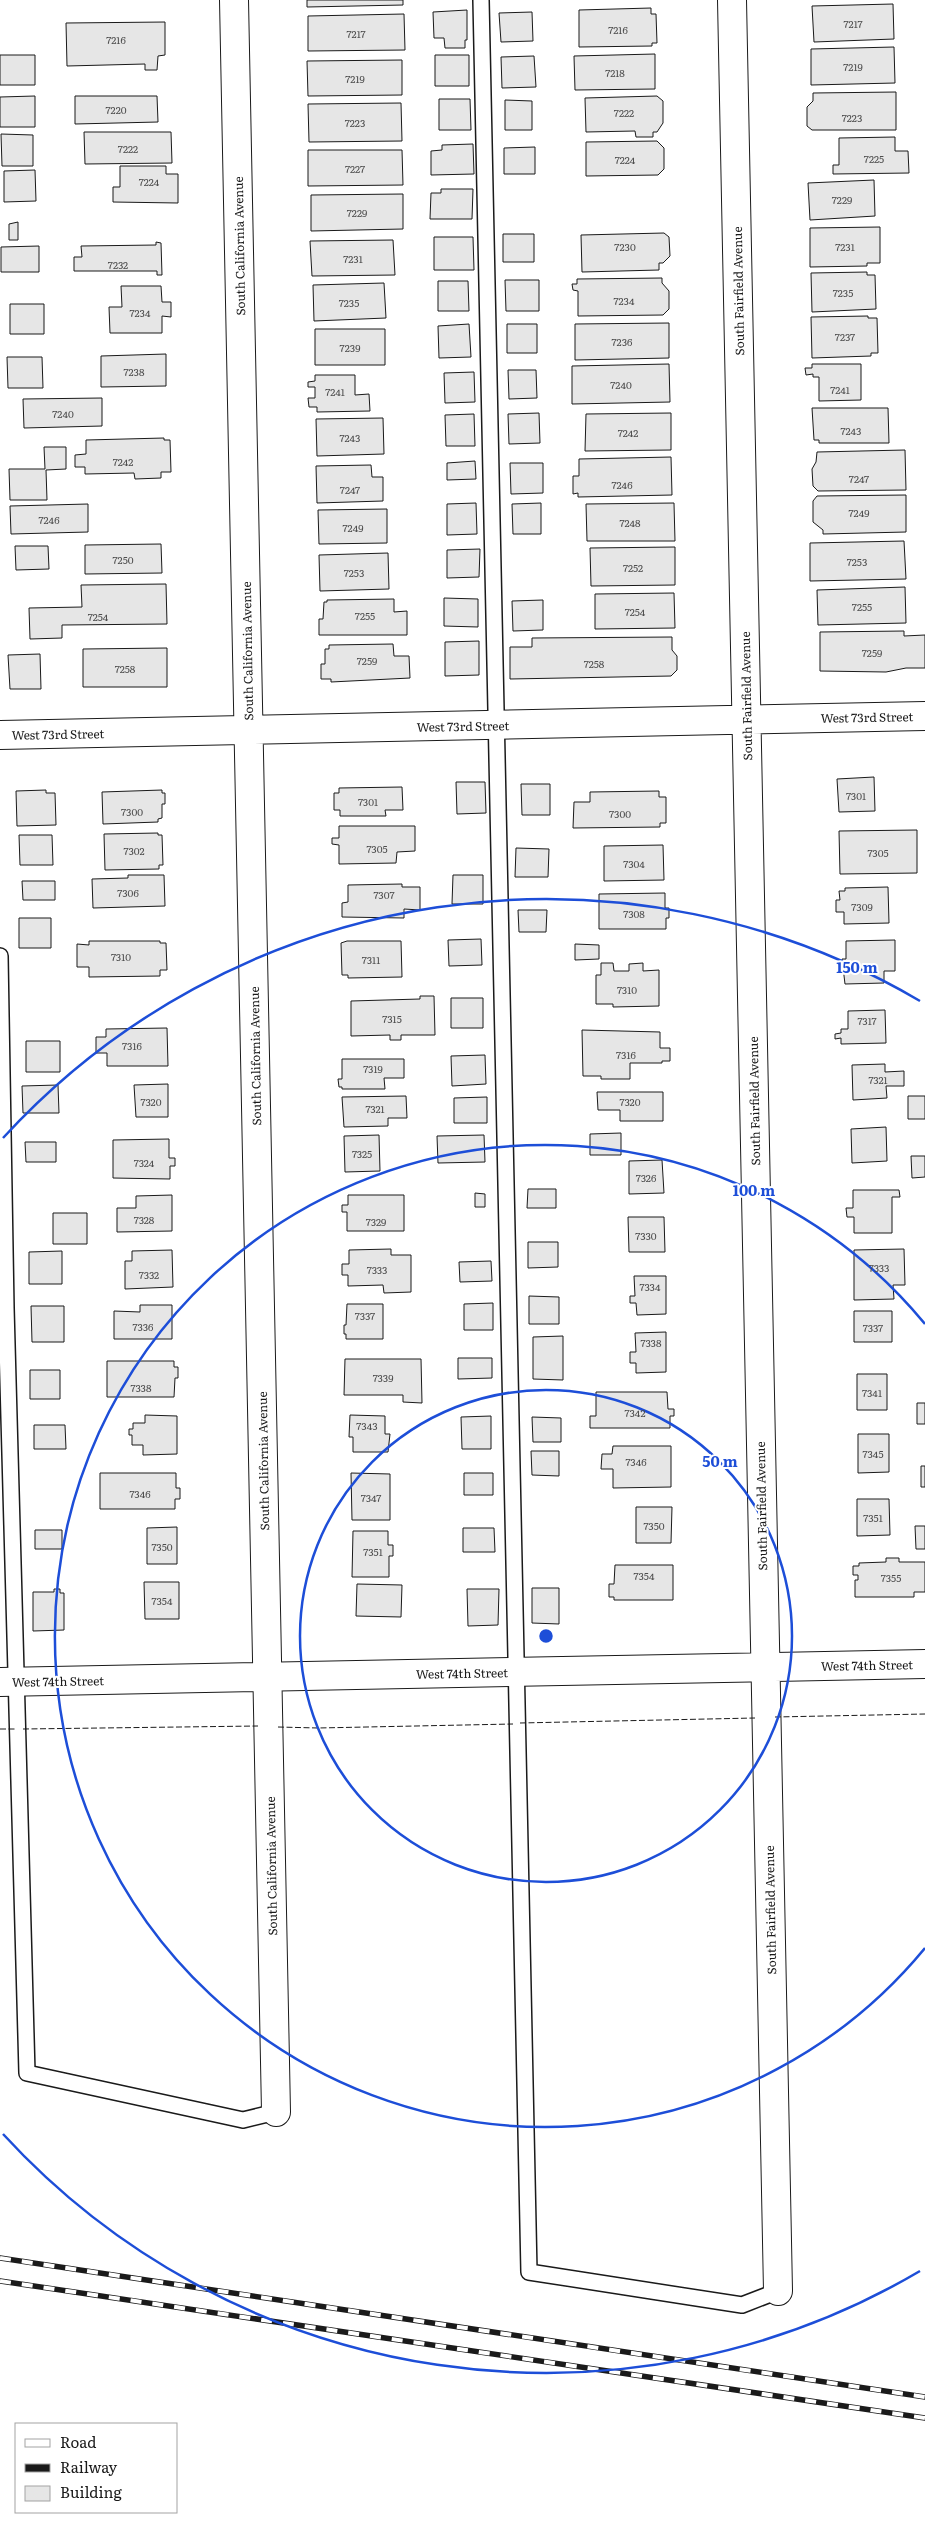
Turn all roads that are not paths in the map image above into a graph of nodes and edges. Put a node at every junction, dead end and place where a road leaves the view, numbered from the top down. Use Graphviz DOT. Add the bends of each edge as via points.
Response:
graph roads {
  1 [pos="234,0"];
  2 [pos="481,0"];
  3 [pos="732,0"];
  4 [pos="925,716"];
  5 [pos="746,720"];
  6 [pos="494,725"];
  7 [pos="248,731"];
  8 [pos="0,735"];
  9 [pos="0,956"];
  10 [pos="925,1664"];
  11 [pos="764,1667"];
  12 [pos="516,1672"];
  13 [pos="268,1677"];
  14 [pos="9,1682"];
  15 [pos="276,2112"];
  16 [pos="778,2291"];
  1 -- 7 [label="street, South California Avenue"];
  2 -- 6 [label="lane"];
  3 -- 5 [label="street, South Fairfield Avenue"];
  4 -- 5 [label="street, West 73rd Street"];
  5 -- 6 [label="street, West 73rd Street"];
  5 -- 11 [label="street, South Fairfield Avenue"];
  6 -- 7 [label="street, West 73rd Street"];
  6 -- 12 [label="lane"];
  7 -- 8 [label="street, West 73rd Street"];
  7 -- 13 [label="street, South California Avenue"];
  9 -- 14 [label="lane"];
  10 -- 11 [label="street, West 74th Street"];
  11 -- 12 [label="street, West 74th Street"];
  11 -- 16 [label="street, South Fairfield Avenue"];
  12 -- 13 [label="street, West 74th Street"];
  12 -- 16 [label="lane" via="529,2272 742,2305"];
  13 -- 14 [label="street, West 74th Street"];
  13 -- 15 [label="street, South California Avenue"];
  14 -- 15 [label="lane" via="27,2073 243,2120"];
}
